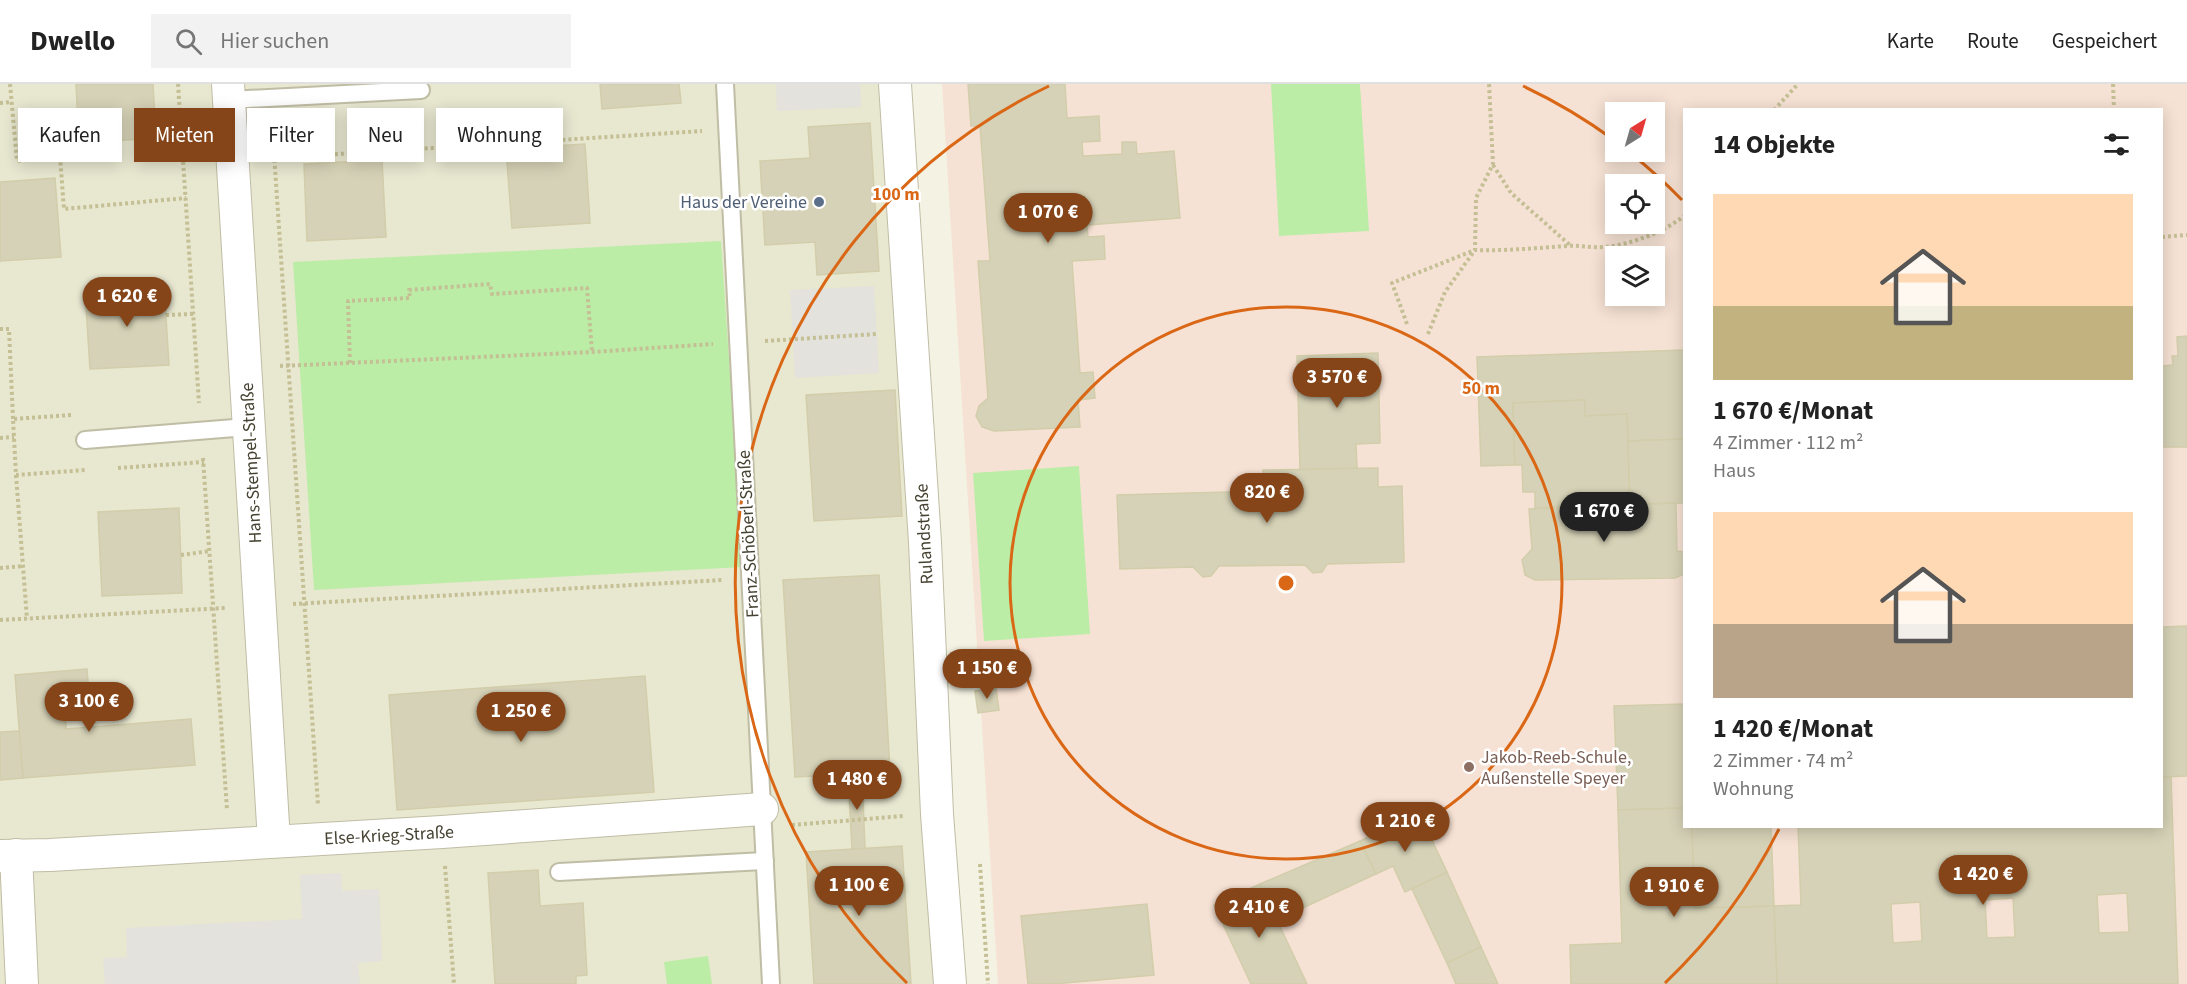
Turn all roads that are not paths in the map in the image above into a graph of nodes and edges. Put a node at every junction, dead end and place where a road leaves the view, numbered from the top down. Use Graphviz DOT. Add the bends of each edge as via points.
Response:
graph roads {
  1 [pos="725,84"];
  2 [pos="895,84"];
  3 [pos="421,90"];
  4 [pos="228,92"];
  5 [pos="247,427"];
  6 [pos="85,440"];
  7 [pos="762,809"];
  8 [pos="274,842"];
  9 [pos="8,856"];
  10 [pos="765,861"];
  11 [pos="559,872"];
  12 [pos="22,984"];
  13 [pos="771,984"];
  14 [pos="950,984"];
  1 -- 7 [label="lane, Franz-Schöberl-Straße"];
  2 -- 14 [label="street, Rulandstraße"];
  3 -- 4 [label="lane" via="270,98"];
  4 -- 5 [label="street, Hans-Stempel-Straße"];
  5 -- 6 [label="lane"];
  5 -- 8 [label="street, Hans-Stempel-Straße"];
  7 -- 8 [label="street, Else-Krieg-Straße"];
  7 -- 10 [label="lane, Franz-Schöberl-Straße"];
  8 -- 9 [label="street, Else-Krieg-Straße"];
  9 -- 12 [label="street, Else-Krieg-Straße"];
  10 -- 11 [label="lane"];
  10 -- 13 [label="lane, Franz-Schöberl-Straße"];
}
